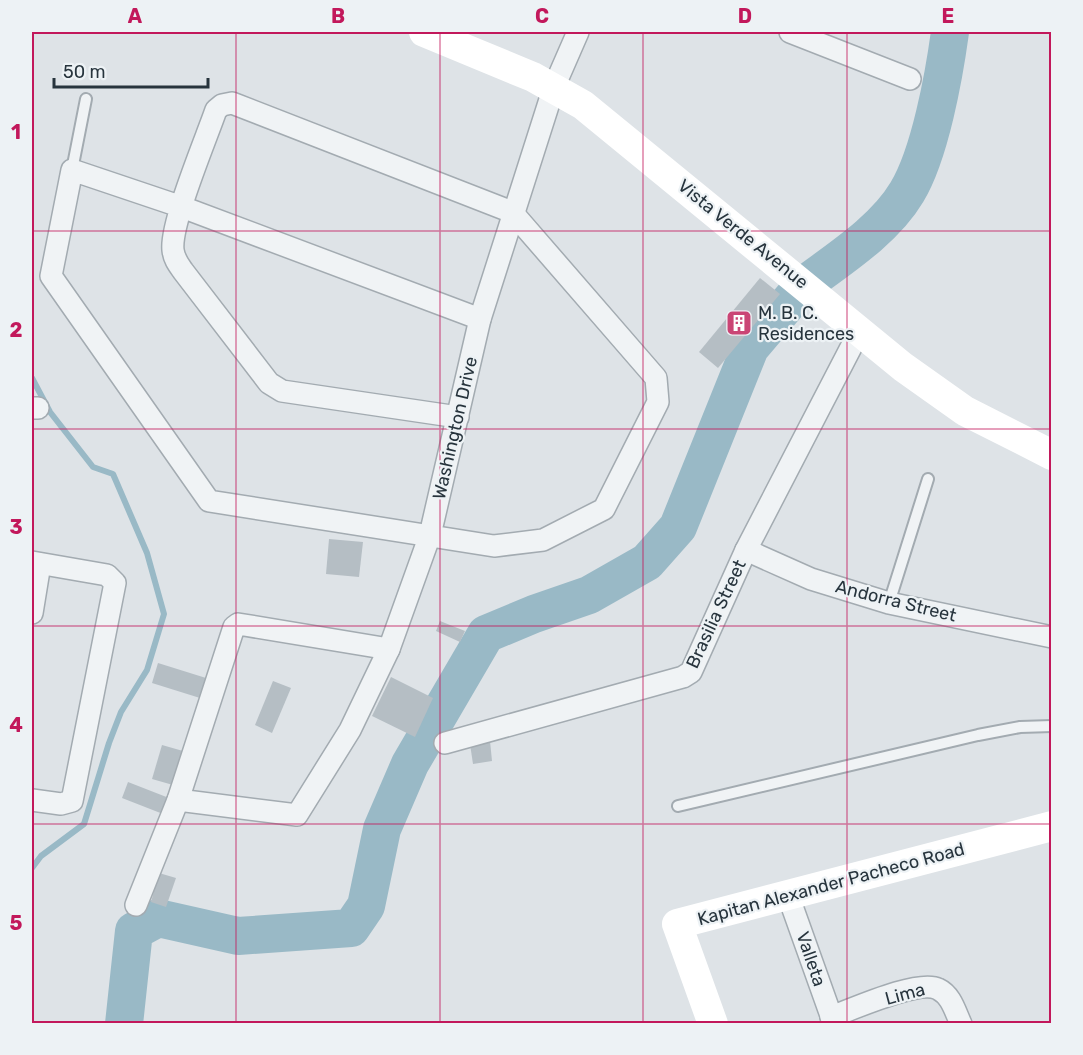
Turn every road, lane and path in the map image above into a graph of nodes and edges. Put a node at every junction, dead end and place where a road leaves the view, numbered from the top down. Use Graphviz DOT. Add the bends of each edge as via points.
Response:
graph roads {
  1 [pos="424,32"];
  2 [pos="578,32"];
  3 [pos="790,32"];
  4 [pos="819,37"];
  5 [pos="910,79"];
  6 [pos="554,87"];
  7 [pos="86,99"];
  8 [pos="72,170"];
  9 [pos="182,207"];
  10 [pos="512,212"];
  11 [pos="480,319"];
  12 [pos="860,330"];
  13 [pos="458,417"];
  14 [pos="1052,455"];
  15 [pos="928,479"];
  16 [pos="430,535"];
  17 [pos="746,550"];
  18 [pos="36,563"];
  19 [pos="889,603"];
  20 [pos="32,613"];
  21 [pos="1052,637"];
  22 [pos="389,649"];
  23 [pos="1052,726"];
  24 [pos="445,744"];
  25 [pos="32,800"];
  26 [pos="178,800"];
  27 [pos="678,806"];
  28 [pos="1052,826"];
  29 [pos="789,895"];
  30 [pos="136,905"];
  31 [pos="832,1020"];
  32 [pos="714,1023"];
  33 [pos="961,1023"];
  1 -- 6 [label="street, Vista Verde Avenue"];
  2 -- 6 [label="street, Washington Drive"];
  3 -- 4 [label="street"];
  4 -- 5 [label="street"];
  6 -- 10 [label="street, Washington Drive"];
  6 -- 12 [label="street, Vista Verde Avenue" via="584,105"];
  7 -- 8 [label="lane"];
  8 -- 9 [label="street"];
  8 -- 16 [label="street" via="51,276 209,501"];
  9 -- 10 [label="street" via="216,110 232,103"];
  9 -- 11 [label="street"];
  9 -- 13 [label="street" via="172,248 175,260 269,383 282,391"];
  10 -- 11 [label="street, Washington Drive"];
  10 -- 16 [label="street" via="656,378 658,402 604,509 543,540 494,546"];
  11 -- 13 [label="street, Washington Drive"];
  12 -- 14 [label="street, Vista Verde Avenue" via="903,367 965,411"];
  12 -- 17 [label="street, Brasilia Street"];
  13 -- 16 [label="street, Washington Drive"];
  15 -- 19 [label="lane"];
  16 -- 22 [label="street, Washington Drive"];
  17 -- 19 [label="street, Andorra Street" via="811,579"];
  17 -- 24 [label="street, Brasilia Street" via="687,675"];
  18 -- 20 [label="street"];
  18 -- 25 [label="street" via="107,575 115,584 72,801 61,804"];
  19 -- 21 [label="street, Andorra Street"];
  22 -- 26 [label="street, Washington Drive" via="350,730 301,812 292,816"];
  22 -- 26 [label="street" via="236,625"];
  23 -- 27 [label="lane" via="978,735"];
  26 -- 30 [label="street"];
  28 -- 29 [label="street, Kapitan Alexander Pacheco Road"];
  29 -- 31 [label="street, Valleta"];
  29 -- 32 [label="street, Kapitan Alexander Pacheco Road" via="677,924"];
  31 -- 33 [label="street, Lima" via="922,986 947,995"];
}
